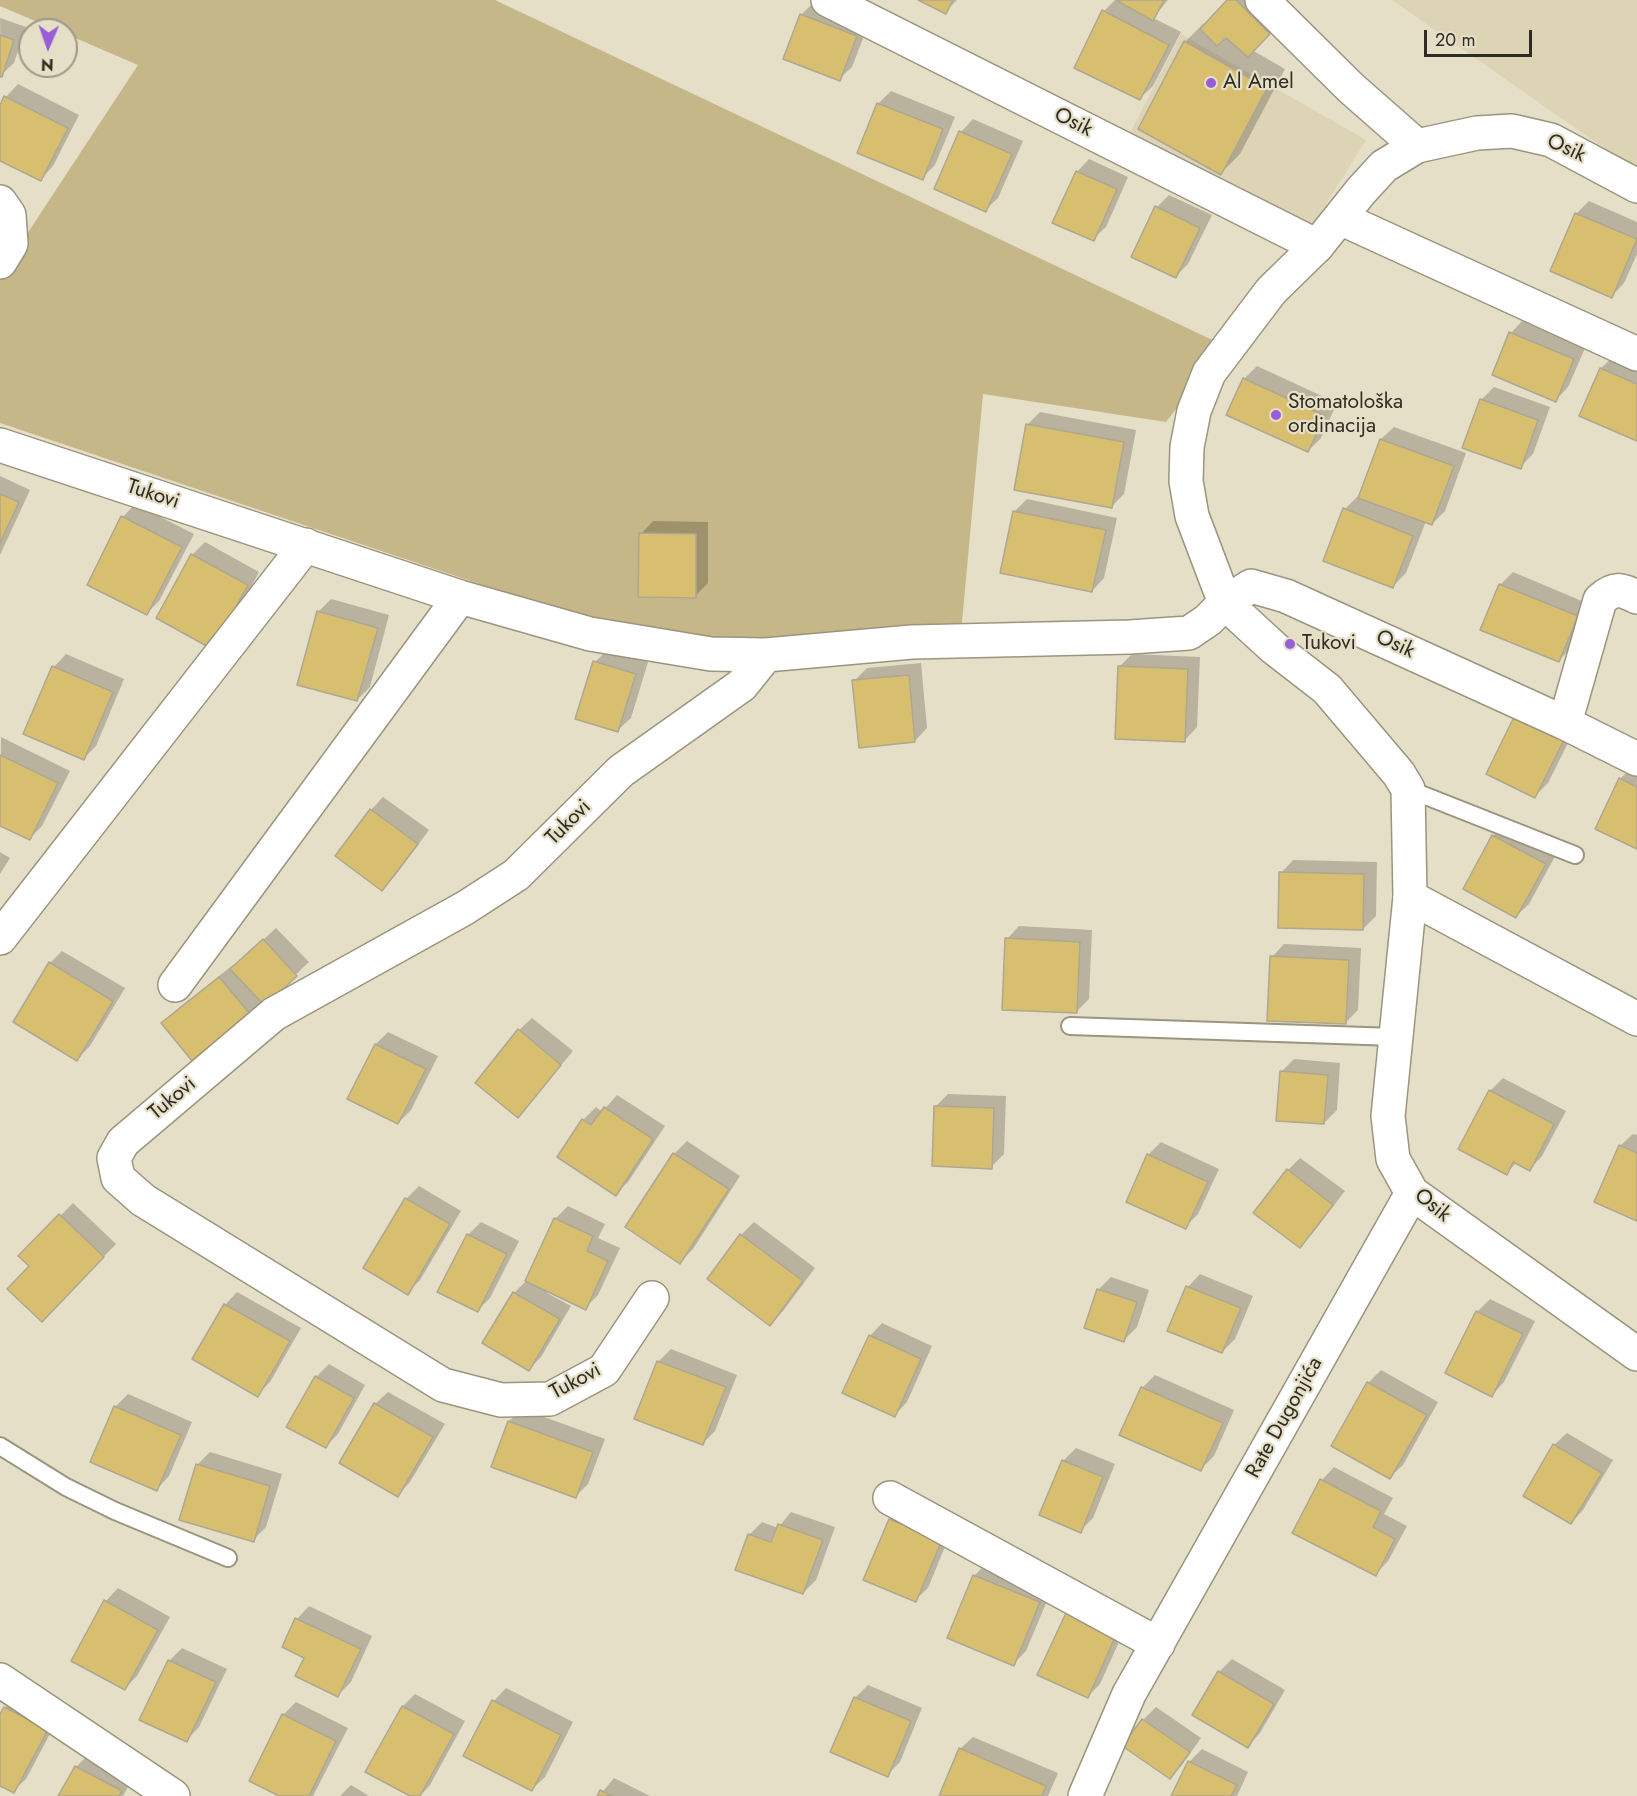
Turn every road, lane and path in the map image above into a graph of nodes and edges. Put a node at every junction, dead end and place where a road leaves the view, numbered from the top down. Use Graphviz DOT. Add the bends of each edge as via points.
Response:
graph roads {
  1 [pos="828,0"];
  2 [pos="1262,0"];
  3 [pos="1417,146"];
  4 [pos="1637,186"];
  5 [pos="0,202"];
  6 [pos="1340,218"];
  7 [pos="1317,246"];
  8 [pos="0,262"];
  9 [pos="1637,354"];
  10 [pos="0,445"];
  11 [pos="306,545"];
  12 [pos="460,597"];
  13 [pos="1637,597"];
  14 [pos="1226,603"];
  15 [pos="766,655"];
  16 [pos="1565,723"];
  17 [pos="1637,759"];
  18 [pos="1407,789"];
  19 [pos="1575,855"];
  20 [pos="1410,897"];
  21 [pos="0,938"];
  22 [pos="175,985"];
  23 [pos="1637,1019"];
  24 [pos="1070,1026"];
  25 [pos="1395,1037"];
  26 [pos="1412,1193"];
  27 [pos="652,1298"];
  28 [pos="1637,1354"];
  29 [pos="0,1446"];
  30 [pos="890,1498"];
  31 [pos="228,1558"];
  32 [pos="1158,1644"];
  33 [pos="0,1680"];
  34 [pos="173,1796"];
  35 [pos="1085,1796"];
  1 -- 7 [label="street, Osik"];
  2 -- 3 [label="street" via="1351,88"];
  3 -- 4 [label="street, Osik" via="1477,133 1512,131 1551,140"];
  3 -- 6 [label="street, Osik" via="1384,166"];
  5 -- 8 [label="street" via="9,215 12,244"];
  6 -- 7 [label="street, Osik"];
  6 -- 9 [label="street"];
  7 -- 14 [label="street, Osik" via="1271,291 1209,373 1194,411 1186,447 1186,481 1192,516"];
  10 -- 11 [label="street, Tukovi"];
  11 -- 12 [label="street, Tukovi"];
  11 -- 21 [label="street"];
  12 -- 15 [label="street, Tukovi" via="590,634 711,654"];
  12 -- 22 [label="street"];
  13 -- 16 [label="street" via="1623,590 1610,591 1600,600"];
  14 -- 15 [label="street, Tukovi" via="1189,633 1130,638 912,642"];
  14 -- 16 [label="street, Osik" via="1251,586 1286,596"];
  14 -- 18 [label="street, Osik" via="1274,648 1327,689 1399,774"];
  15 -- 27 [label="street, Tukovi" via="742,685 621,771 516,875 465,908 274,1014 123,1142 114,1158 118,1178 143,1200 443,1385 501,1400 550,1399 604,1370"];
  16 -- 17 [label="street, Osik"];
  18 -- 19 [label="lane"];
  18 -- 20 [label="street, Osik"];
  20 -- 23 [label="street"];
  20 -- 25 [label="street, Osik"];
  24 -- 25 [label="lane"];
  25 -- 26 [label="street, Osik" via="1388,1116 1393,1159"];
  26 -- 28 [label="street, Osik"];
  26 -- 32 [label="street, Rate Dugonjića"];
  29 -- 31 [label="lane" via="66,1487"];
  30 -- 32 [label="street"];
  32 -- 35 [label="street, Rate Dugonjića" via="1130,1694"];
  33 -- 34 [label="street"];
}
